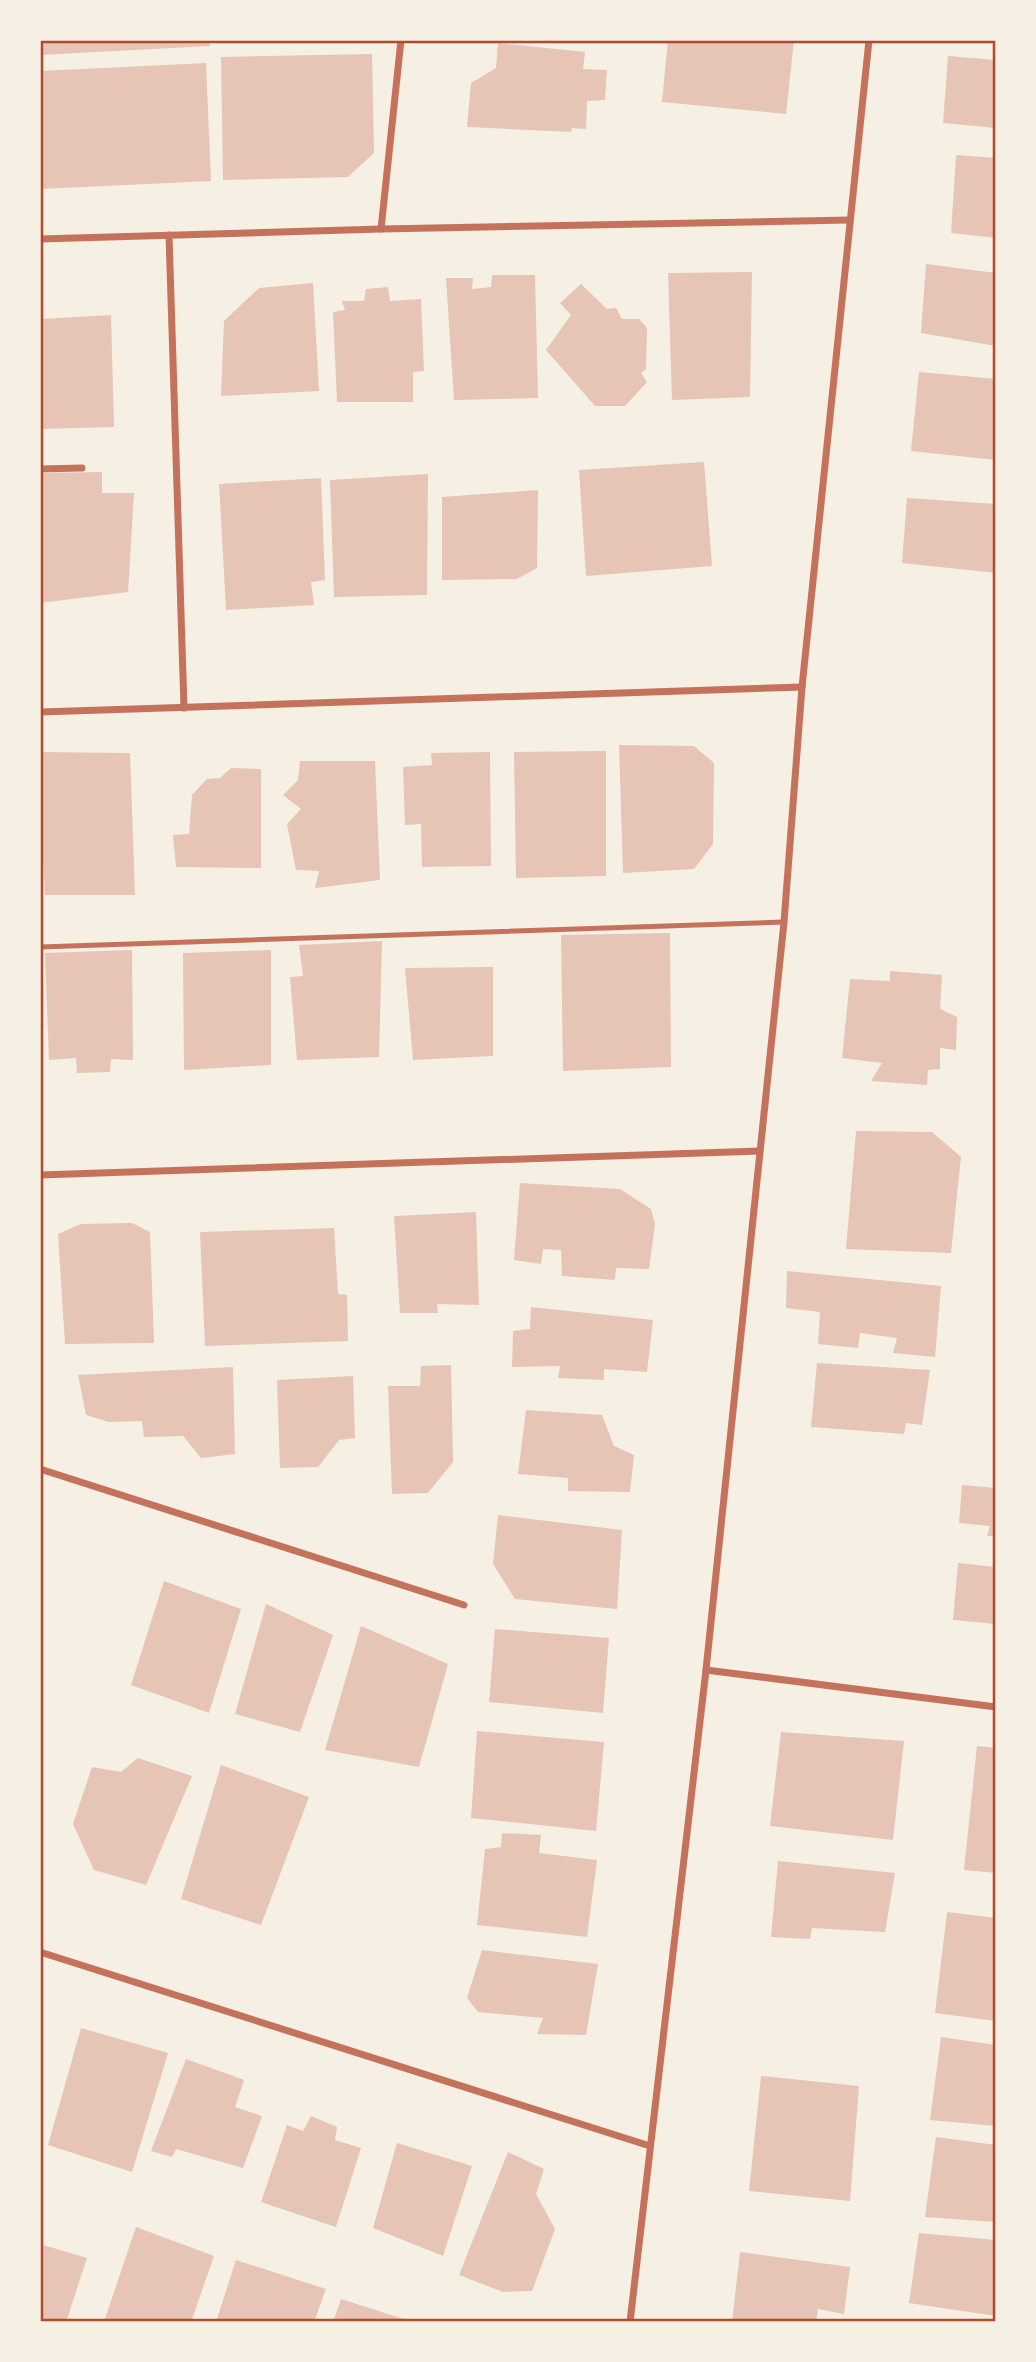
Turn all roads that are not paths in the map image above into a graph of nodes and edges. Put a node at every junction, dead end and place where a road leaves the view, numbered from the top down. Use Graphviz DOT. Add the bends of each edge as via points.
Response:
graph roads {
  1 [pos="401,40"];
  2 [pos="869,40"];
  3 [pos="849,220"];
  4 [pos="381,229"];
  5 [pos="169,235"];
  6 [pos="40,239"];
  7 [pos="82,468"];
  8 [pos="40,469"];
  9 [pos="802,687"];
  10 [pos="184,708"];
  11 [pos="40,712"];
  12 [pos="784,922"];
  13 [pos="40,947"];
  14 [pos="760,1151"];
  15 [pos="40,1175"];
  16 [pos="40,1469"];
  17 [pos="464,1605"];
  18 [pos="706,1670"];
  19 [pos="996,1707"];
  20 [pos="40,1952"];
  21 [pos="650,2146"];
  22 [pos="630,2322"];
  1 -- 4 [label="street"];
  2 -- 3 [label="street"];
  3 -- 4 [label="street"];
  3 -- 9 [label="street"];
  4 -- 5 [label="street"];
  5 -- 6 [label="street"];
  5 -- 10 [label="street"];
  7 -- 8 [label="street"];
  9 -- 10 [label="street"];
  9 -- 12 [label="street"];
  10 -- 11 [label="street"];
  12 -- 13 [label="lane"];
  12 -- 14 [label="street"];
  14 -- 15 [label="street"];
  14 -- 18 [label="street"];
  16 -- 17 [label="street"];
  18 -- 19 [label="street"];
  18 -- 21 [label="street"];
  20 -- 21 [label="street"];
  21 -- 22 [label="street"];
}
